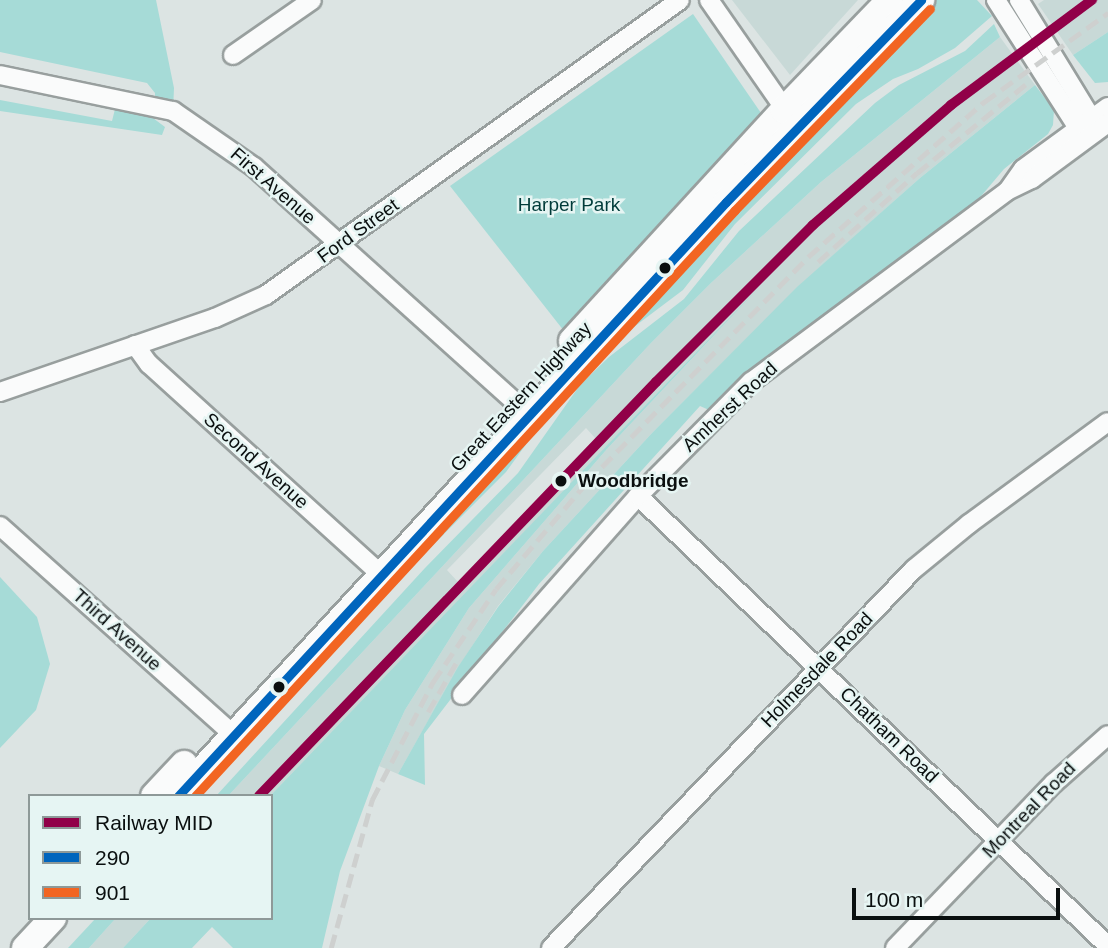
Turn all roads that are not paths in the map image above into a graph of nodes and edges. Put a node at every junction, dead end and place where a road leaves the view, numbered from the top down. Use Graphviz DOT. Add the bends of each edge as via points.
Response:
graph roads {
  1 [pos="312,0"];
  2 [pos="680,0"];
  3 [pos="709,0"];
  4 [pos="890,0"];
  5 [pos="921,0"];
  6 [pos="982,0"];
  7 [pos="996,0"];
  8 [pos="1018,0"];
  9 [pos="1010,22"];
  10 [pos="233,55"];
  11 [pos="1064,73"];
  12 [pos="0,75"];
  13 [pos="1051,87"];
  14 [pos="1108,99"];
  15 [pos="1108,107"];
  16 [pos="792,119"];
  17 [pos="1092,128"];
  18 [pos="1023,169"];
  19 [pos="1007,191"];
  20 [pos="340,244"];
  21 [pos="135,345"];
  22 [pos="0,392"];
  23 [pos="523,409"];
  24 [pos="1108,422"];
  25 [pos="638,496"];
  26 [pos="0,526"];
  27 [pos="374,568"];
  28 [pos="819,668"];
  29 [pos="462,695"];
  30 [pos="228,729"];
  31 [pos="1108,735"];
  32 [pos="156,794"];
  33 [pos="179,794"];
  34 [pos="998,841"];
  35 [pos="50,920"];
  36 [pos="1108,946"];
  37 [pos="25,948"];
  38 [pos="551,948"];
  39 [pos="895,948"];
  1 -- 10 [label="street"];
  2 -- 20 [label="street, Ford Street"];
  3 -- 16 [label="street"];
  4 -- 16 [label="highway, Great Eastern Highway"];
  5 -- 16 [label="highway, Great Eastern Highway"];
  6 -- 9 [label="street" via="999,18"];
  7 -- 9 [label="street"];
  8 -- 11 [label="street"];
  9 -- 13 [label="street"];
  11 -- 14 [label="street" via="1085,95"];
  11 -- 17 [label="street"];
  12 -- 20 [label="street, First Avenue" via="173,111 235,152"];
  13 -- 17 [label="street"];
  13 -- 18 [label="street" via="1059,125 1048,146"];
  15 -- 17 [label="street, Amherst Road"];
  16 -- 23 [label="highway, Great Eastern Highway"];
  17 -- 18 [label="street, Amherst Road"];
  17 -- 19 [label="street, Amherst Road" via="1032,178"];
  18 -- 19 [label="street, Amherst Road"];
  19 -- 25 [label="street, Amherst Road" via="751,382"];
  20 -- 21 [label="street, Ford Street" via="247,304"];
  20 -- 23 [label="street, First Avenue"];
  21 -- 22 [label="street, Ford Street"];
  21 -- 27 [label="street, Second Avenue" via="149,364"];
  23 -- 27 [label="highway, Great Eastern Highway"];
  24 -- 28 [label="street, Holmesdale Road" via="937,548"];
  25 -- 28 [label="street, Chatham Road"];
  25 -- 29 [label="street, Amherst Road"];
  26 -- 30 [label="street, Third Avenue"];
  27 -- 30 [label="highway, Great Eastern Highway"];
  28 -- 34 [label="street, Chatham Road"];
  28 -- 38 [label="street, Holmesdale Road"];
  30 -- 32 [label="highway, Great Eastern Highway"];
  30 -- 33 [label="highway, Great Eastern Highway"];
  31 -- 34 [label="street, Montreal Road"];
  34 -- 36 [label="street, Chatham Road"];
  34 -- 39 [label="street, Montreal Road"];
  35 -- 37 [label="highway"];
}
